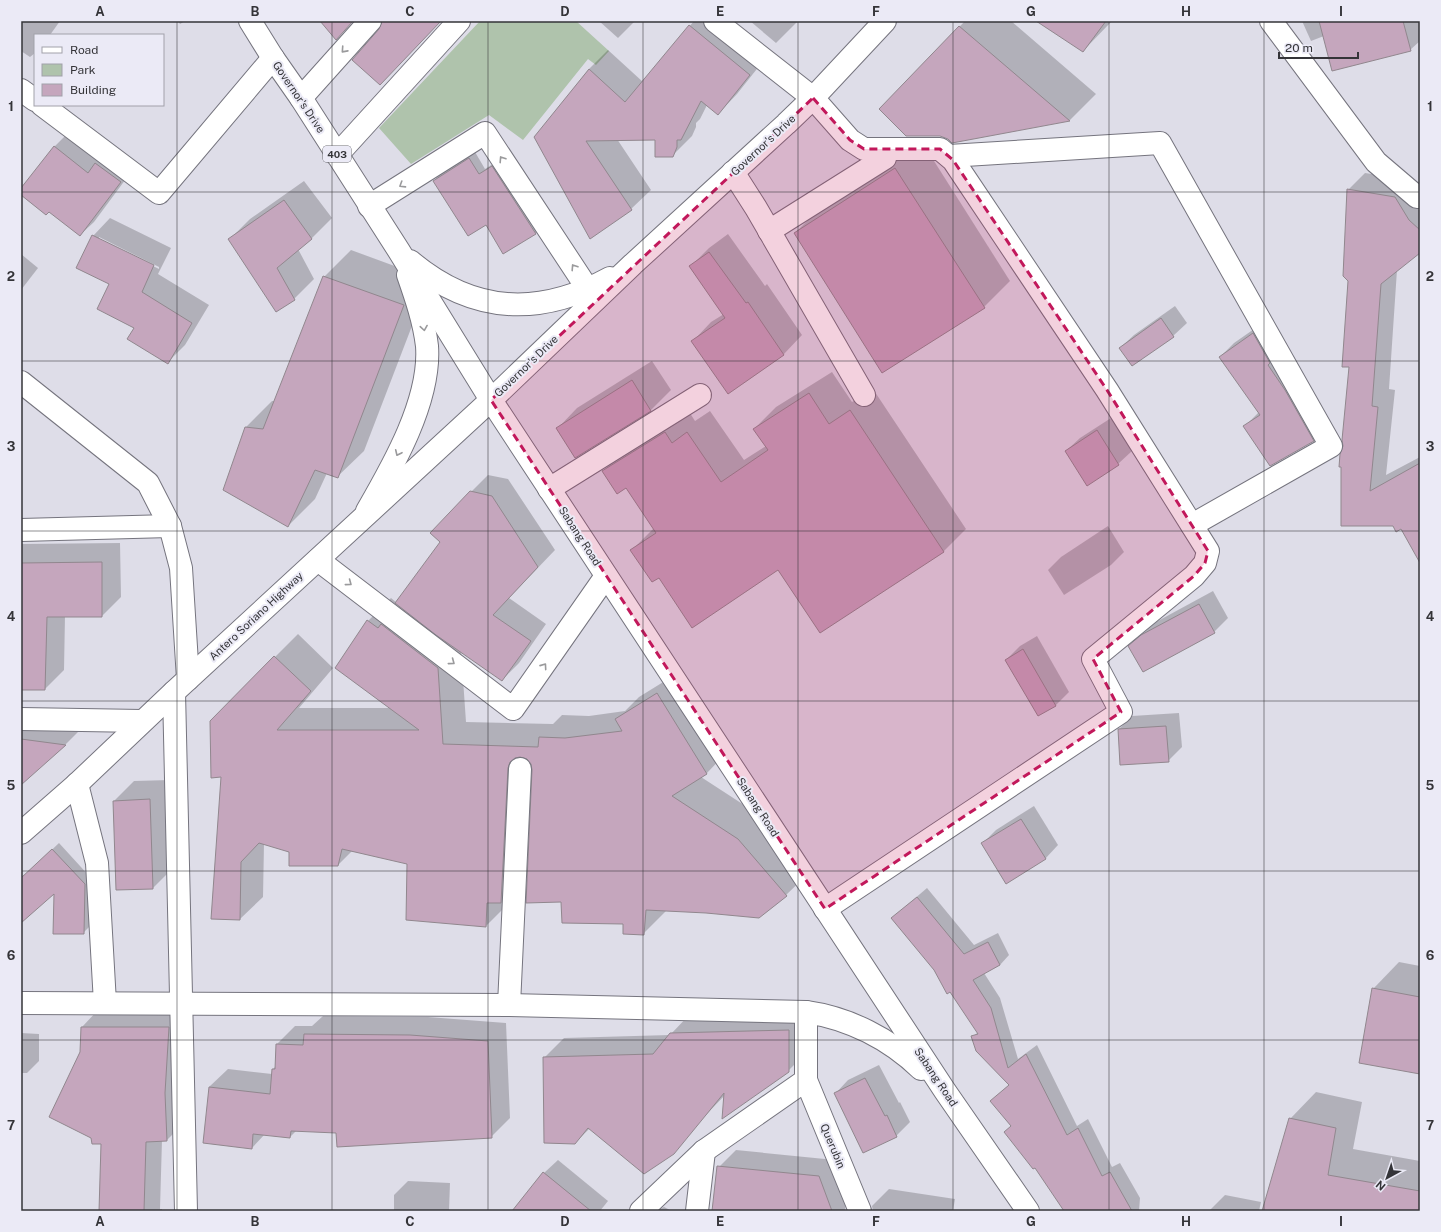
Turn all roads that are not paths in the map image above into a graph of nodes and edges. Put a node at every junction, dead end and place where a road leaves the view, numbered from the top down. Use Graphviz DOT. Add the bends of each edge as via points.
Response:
graph roads {
  1 [pos="250,21"];
  2 [pos="370,21"];
  3 [pos="459,21"];
  4 [pos="715,21"];
  5 [pos="885,21"];
  6 [pos="1271,21"];
  7 [pos="273,58"];
  8 [pos="21,90"];
  9 [pos="301,98"];
  10 [pos="813,98"];
  11 [pos="34,99"];
  12 [pos="43,106"];
  13 [pos="337,155"];
  14 [pos="949,156"];
  15 [pos="885,158"];
  16 [pos="733,172"];
  17 [pos="1420,197"];
  18 [pos="369,206"];
  19 [pos="769,231"];
  20 [pos="399,251"];
  21 [pos="592,294"];
  22 [pos="21,382"];
  23 [pos="700,394"];
  24 [pos="864,395"];
  25 [pos="491,400"];
  26 [pos="549,489"];
  27 [pos="366,514"];
  28 [pos="1192,525"];
  29 [pos="170,526"];
  30 [pos="21,530"];
  31 [pos="318,560"];
  32 [pos="606,576"];
  33 [pos="181,685"];
  34 [pos="21,719"];
  35 [pos="142,721"];
  36 [pos="520,769"];
  37 [pos="77,784"];
  38 [pos="21,833"];
  39 [pos="825,909"];
  40 [pos="21,1003"];
  41 [pos="105,1003"];
  42 [pos="182,1004"];
  43 [pos="508,1005"];
  44 [pos="806,1012"];
  45 [pos="806,1080"];
  46 [pos="945,1091"];
  47 [pos="704,1151"];
  48 [pos="186,1211"];
  49 [pos="641,1211"];
  50 [pos="697,1211"];
  51 [pos="860,1211"];
  52 [pos="1028,1211"];
  1 -- 7 [label="street, Governor's Drive / 403"];
  2 -- 9 [label="street, one-way"];
  3 -- 13 [label="street"];
  4 -- 10 [label="street"];
  5 -- 10 [label="street, Governor's Drive"];
  6 -- 17 [label="street" via="1376,162"];
  7 -- 9 [label="street, Governor's Drive / 403"];
  7 -- 12 [label="street" via="159,193"];
  8 -- 11 [label="street"];
  9 -- 13 [label="street, Governor's Drive / 403"];
  10 -- 14 [label="street" via="850,140 864,149 940,149"];
  10 -- 16 [label="street, Governor's Drive"];
  13 -- 18 [label="street, Governor's Drive / 403"];
  14 -- 28 [label="street" via="1103,384"];
  14 -- 28 [label="street" via="1160,143 1331,446"];
  15 -- 19 [label="street"];
  16 -- 19 [label="street"];
  16 -- 21 [label="street, Governor's Drive" via="633,264"];
  18 -- 20 [label="street, Governor's Drive / 403"];
  21 -- 18 [label="street, one-way" via="485,133"];
  19 -- 24 [label="street"];
  20 -- 21 [label="street" via="440,283 467,296 521,304 546,303 566,297"];
  20 -- 25 [label="street, Governor's Drive / 403"];
  20 -- 27 [label="street, one-way" via="423,322 427,347 426,366 423,388 410,427"];
  21 -- 25 [label="street, Governor's Drive"];
  22 -- 29 [label="street" via="148,484"];
  23 -- 26 [label="street"];
  25 -- 26 [label="street, Sabang Road / 403"];
  25 -- 27 [label="street, Antero Soriano Highway"];
  26 -- 32 [label="street, Sabang Road / 403"];
  27 -- 31 [label="street, Antero Soriano Highway"];
  28 -- 39 [label="street" via="1208,551 1205,563 1194,576 1093,659 1121,712"];
  29 -- 30 [label="street"];
  29 -- 33 [label="street" via="181,568"];
  31 -- 32 [label="street, one-way" via="513,709"];
  31 -- 33 [label="street, Antero Soriano Highway"];
  32 -- 39 [label="street, Sabang Road / 403"];
  33 -- 35 [label="street, Antero Soriano Highway"];
  33 -- 42 [label="street"];
  34 -- 35 [label="street"];
  35 -- 37 [label="street, Antero Soriano Highway"];
  36 -- 43 [label="street"];
  37 -- 38 [label="street, Antero Soriano Highway"];
  37 -- 41 [label="street" via="97,863"];
  39 -- 46 [label="street, Sabang Road / 403"];
  40 -- 41 [label="street"];
  41 -- 42 [label="street"];
  42 -- 43 [label="street"];
  42 -- 48 [label="street"];
  43 -- 44 [label="street"];
  44 -- 45 [label="street"];
  44 -- 46 [label="street" via="836,1018 883,1039 915,1062"];
  45 -- 47 [label="street"];
  45 -- 51 [label="street, Querubin"];
  46 -- 52 [label="street, Sabang Road"];
  47 -- 49 [label="street"];
  47 -- 50 [label="street"];
}
